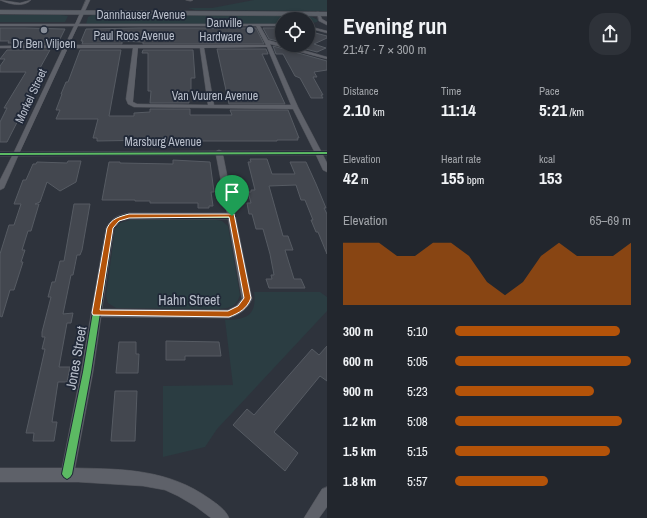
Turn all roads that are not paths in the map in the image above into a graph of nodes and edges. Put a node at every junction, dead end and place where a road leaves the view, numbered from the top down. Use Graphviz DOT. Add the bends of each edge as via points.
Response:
graph roads {
  1 [pos="2,0"];
  2 [pos="29,0"];
  3 [pos="88,0"];
  4 [pos="11,1"];
  5 [pos="0,12"];
  6 [pos="83,12"];
  7 [pos="318,13"];
  8 [pos="327,14"];
  9 [pos="325,23"];
  10 [pos="0,25"];
  11 [pos="77,25"];
  12 [pos="257,25"];
  13 [pos="275,25"];
  14 [pos="315,25"];
  15 [pos="315,28"];
  16 [pos="327,32"];
  17 [pos="267,44"];
  18 [pos="136,46"];
  19 [pos="202,46"];
  20 [pos="0,47"];
  21 [pos="66,47"];
  22 [pos="327,58"];
  23 [pos="211,107"];
  24 [pos="295,107"];
  25 [pos="219,152"];
  26 [pos="318,153"];
  27 [pos="327,153"];
  28 [pos="0,154"];
  29 [pos="16,154"];
  30 [pos="327,170"];
  31 [pos="0,188"];
  32 [pos="232,216"];
  33 [pos="96,313"];
  34 [pos="66,474"];
  35 [pos="0,475"];
  36 [pos="327,494"];
  37 [pos="222,518"];
  38 [pos="311,518"];
  1 -- 4 [label="street"];
  2 -- 4 [label="street" via="21,4"];
  3 -- 6 [label="street, Morkel Street"];
  5 -- 6 [label="main road"];
  6 -- 7 [label="main road"];
  6 -- 11 [label="street, Morkel Street"];
  7 -- 8 [label="main road"];
  7 -- 9 [label="street" via="320,20"];
  9 -- 14 [label="street"];
  10 -- 11 [label="street, Dannhauser Avenue"];
  11 -- 12 [label="street, Dannhauser Avenue"];
  11 -- 21 [label="street, Morkel Street"];
  12 -- 13 [label="street, Dannhauser Avenue"];
  12 -- 17 [label="street"];
  15 -- 16 [label="street"];
  17 -- 19 [label="street, Paul Roos Avenue"];
  17 -- 22 [label="street, Paul Roos Avenue"];
  17 -- 24 [label="street"];
  18 -- 19 [label="street, Paul Roos Avenue"];
  18 -- 21 [label="street, Paul Roos Avenue"];
  18 -- 23 [label="street, Van Vuuren Avenue" via="130,103 136,106"];
  19 -- 23 [label="street"];
  20 -- 21 [label="street, Paul Roos Avenue"];
  21 -- 29 [label="street, Morkel Street"];
  23 -- 24 [label="street, Van Vuuren Avenue"];
  24 -- 26 [label="street"];
  25 -- 26 [label="street, Marsburg Avenue"];
  25 -- 29 [label="street, Marsburg Avenue"];
  25 -- 32 [label="street, Hahn Street"];
  26 -- 27 [label="street, Marsburg Avenue"];
  26 -- 30 [label="street"];
  28 -- 29 [label="street, Marsburg Avenue"];
  29 -- 31 [label="street, Morkel Street"];
  32 -- 33 [label="street, Jones Street" via="129,216 117,219 110,228"];
  32 -- 33 [label="street, Hahn Street" via="247,298 240,308 229,314"];
  33 -- 34 [label="street, Jones Street"];
  34 -- 35 [label="street"];
  34 -- 37 [label="street" via="132,477 157,481 198,499"];
  36 -- 38 [label="street"];
}
